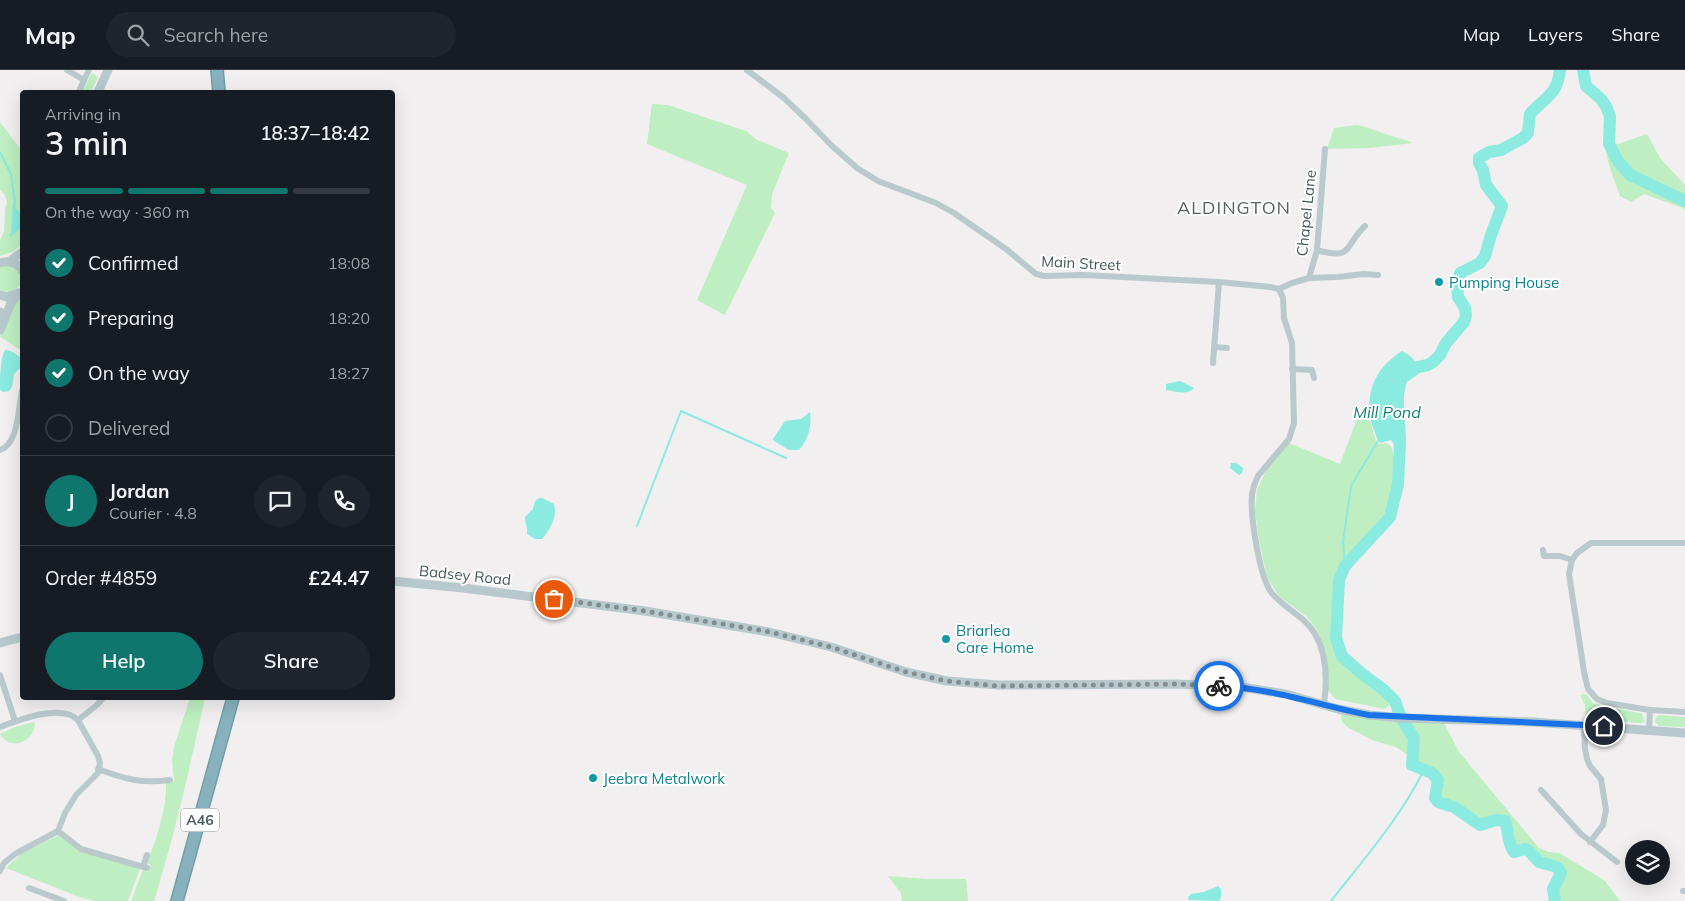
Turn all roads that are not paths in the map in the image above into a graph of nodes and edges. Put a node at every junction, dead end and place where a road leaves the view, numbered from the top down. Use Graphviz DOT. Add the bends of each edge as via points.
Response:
graph roads {
  1 [pos="67,70"];
  2 [pos="89,70"];
  3 [pos="108,70"];
  4 [pos="217,70"];
  5 [pos="747,70"];
  6 [pos="84,80"];
  7 [pos="80,90"];
  8 [pos="99,90"];
  9 [pos="219,90"];
  10 [pos="1325,149"];
  11 [pos="1365,226"];
  12 [pos="1317,250"];
  13 [pos="20,254"];
  14 [pos="10,261"];
  15 [pos="0,263"];
  16 [pos="20,268"];
  17 [pos="1378,275"];
  18 [pos="1309,278"];
  19 [pos="1219,282"];
  20 [pos="1279,290"];
  21 [pos="20,291"];
  22 [pos="20,292"];
  23 [pos="0,295"];
  24 [pos="0,330"];
  25 [pos="1214,347"];
  26 [pos="1227,348"];
  27 [pos="1213,362"];
  28 [pos="1292,369"];
  29 [pos="1314,378"];
  30 [pos="20,418"];
  31 [pos="0,450"];
  32 [pos="1685,543"];
  33 [pos="1543,550"];
  34 [pos="1572,560"];
  35 [pos="395,581"];
  36 [pos="20,638"];
  37 [pos="0,644"];
  38 [pos="0,674"];
  39 [pos="101,700"];
  40 [pos="232,700"];
  41 [pos="1324,705"];
  42 [pos="1650,710"];
  43 [pos="1685,712"];
  44 [pos="78,720"];
  45 [pos="15,721"];
  46 [pos="1584,725"];
  47 [pos="0,727"];
  48 [pos="1648,730"];
  49 [pos="1685,733"];
  50 [pos="98,769"];
  51 [pos="170,780"];
  52 [pos="1541,790"];
  53 [pos="58,831"];
  54 [pos="1590,842"];
  55 [pos="147,855"];
  56 [pos="2,862"];
  57 [pos="1617,862"];
  58 [pos="0,871"];
  59 [pos="29,888"];
  60 [pos="64,901"];
  61 [pos="178,901"];
  1 -- 6 [label="street"];
  2 -- 6 [label="street"];
  3 -- 8 [label="main road"];
  4 -- 9 [label="highway"];
  5 -- 19 [label="street, Main Street" via="784,98 856,168 878,181 954,213 1006,248 1036,274"];
  6 -- 7 [label="street"];
  10 -- 12 [label="street, Chapel Lane"];
  11 -- 12 [label="street" via="1345,252"];
  12 -- 18 [label="street, Chapel Lane"];
  13 -- 14 [label="main road"];
  14 -- 15 [label="main road"];
  14 -- 16 [label="main road"];
  17 -- 18 [label="street"];
  18 -- 20 [label="street"];
  19 -- 20 [label="street, Main Street"];
  19 -- 25 [label="street"];
  20 -- 28 [label="street" via="1292,343"];
  21 -- 23 [label="main road" via="7,297"];
  22 -- 24 [label="main road" via="11,303"];
  25 -- 26 [label="street"];
  25 -- 27 [label="street"];
  28 -- 29 [label="street" via="1312,370"];
  28 -- 41 [label="street" via="1294,424 1289,439 1255,483 1253,524 1262,572 1270,590 1316,634 1325,670"];
  30 -- 31 [label="street" via="8,446"];
  32 -- 34 [label="street" via="1591,543"];
  33 -- 34 [label="street" via="1544,556"];
  34 -- 42 [label="street" via="1569,574 1588,689 1597,699 1607,703"];
  35 -- 41 [label="main road, Badsey Road" via="645,611 770,632 947,681 998,686 1178,684 1241,687 1286,694"];
  36 -- 37 [label="main road"];
  38 -- 45 [label="street"];
  39 -- 44 [label="street"];
  40 -- 61 [label="highway, A46"];
  41 -- 46 [label="main road, Badsey Road" via="1391,717"];
  42 -- 43 [label="street"];
  42 -- 48 [label="street"];
  44 -- 45 [label="street" via="66,713"];
  44 -- 50 [label="street" via="98,756"];
  45 -- 47 [label="street"];
  46 -- 48 [label="main road, Badsey Road"];
  46 -- 54 [label="street" via="1587,759 1600,779 1606,810 1603,825"];
  48 -- 49 [label="main road, Badsey Road"];
  50 -- 51 [label="street" via="139,782"];
  50 -- 53 [label="street" via="98,773 76,795"];
  52 -- 54 [label="street"];
  53 -- 55 [label="street" via="81,849 145,867"];
  53 -- 56 [label="street"];
  54 -- 57 [label="street"];
  56 -- 58 [label="street"];
  59 -- 60 [label="street"];
}
